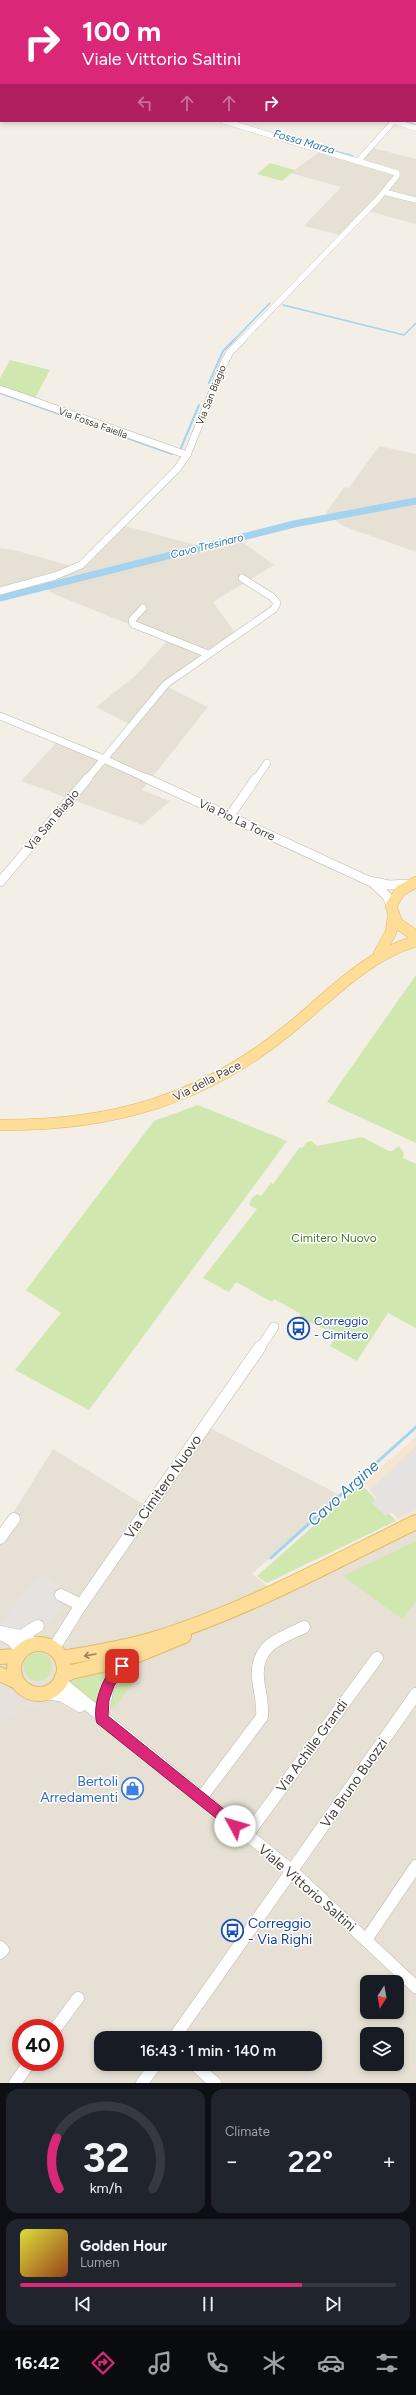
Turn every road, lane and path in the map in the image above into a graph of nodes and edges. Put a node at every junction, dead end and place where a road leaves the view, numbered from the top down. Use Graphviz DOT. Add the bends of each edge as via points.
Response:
graph roads {
  1 [pos="227,122"];
  2 [pos="393,122"];
  3 [pos="397,122"];
  4 [pos="416,128"];
  5 [pos="359,160"];
  6 [pos="384,192"];
  7 [pos="416,200"];
  8 [pos="0,389"];
  9 [pos="187,455"];
  10 [pos="242,578"];
  11 [pos="0,591"];
  12 [pos="143,608"];
  13 [pos="208,654"];
  14 [pos="0,716"];
  15 [pos="104,759"];
  16 [pos="267,763"];
  17 [pos="229,816"];
  18 [pos="370,881"];
  19 [pos="0,882"];
  20 [pos="413,883"];
  21 [pos="391,906"];
  22 [pos="393,918"];
  23 [pos="416,936"];
  24 [pos="416,941"];
  25 [pos="379,954"];
  26 [pos="0,1125"];
  27 [pos="274,1327"];
  28 [pos="14,1519"];
  29 [pos="416,1522"];
  30 [pos="0,1538"];
  31 [pos="61,1595"];
  32 [pos="247,1603"];
  33 [pos="81,1605"];
  34 [pos="38,1626"];
  35 [pos="304,1627"];
  36 [pos="0,1633"];
  37 [pos="30,1641"];
  38 [pos="58,1653"];
  39 [pos="20,1654"];
  40 [pos="0,1657"];
  41 [pos="377,1658"];
  42 [pos="128,1659"];
  43 [pos="0,1674"];
  44 [pos="61,1680"];
  45 [pos="15,1681"];
  46 [pos="47,1693"];
  47 [pos="416,1694"];
  48 [pos="102,1718"];
  49 [pos="201,1798"];
  50 [pos="247,1835"];
  51 [pos="416,1866"];
  52 [pos="292,1871"];
  53 [pos="366,1940"];
  54 [pos="0,1947"];
  55 [pos="0,1953"];
  56 [pos="416,1987"];
  57 [pos="78,1998"];
  58 [pos="62,2019"];
  59 [pos="179,2031"];
  60 [pos="24,2071"];
  61 [pos="151,2071"];
  62 [pos="202,2071"];
  63 [pos="15,2083"];
  64 [pos="142,2083"];
  65 [pos="215,2083"];
  1 -- 5 [label="street"];
  2 -- 5 [label="street"];
  3 -- 4 [label="street"];
  5 -- 6 [label="street, Via San Biagio" via="397,173"];
  6 -- 7 [label="street"];
  6 -- 9 [label="street, Via San Biagio" via="230,352"];
  8 -- 9 [label="street, Via Fossa Faiella"];
  9 -- 11 [label="street, Via San Biagio" via="172,475 80,565 67,572"];
  10 -- 13 [label="street, Via San Biagio" via="276,600 276,606"];
  12 -- 13 [label="street" via="132,620 132,624"];
  13 -- 15 [label="street, Via San Biagio" via="166,684"];
  14 -- 15 [label="street"];
  15 -- 17 [label="street, Via Pio La Torre"];
  15 -- 19 [label="street, Via San Biagio"];
  16 -- 17 [label="street"];
  17 -- 18 [label="street, Via Pio La Torre"];
  18 -- 20 [label="street, Via Pio La Torre" via="389,885"];
  18 -- 21 [label="street, Via Pio La Torre" via="383,892"];
  20 -- 21 [label="main road" via="397,893"];
  21 -- 22 [label="main road"];
  22 -- 23 [label="main road" via="401,927"];
  22 -- 25 [label="main road, Via della Pace" via="391,930"];
  24 -- 25 [label="main road, Via della Pace"];
  25 -- 26 [label="main road, Via della Pace" via="271,1044 198,1088 141,1109 81,1122"];
  27 -- 33 [label="street, Via Cimitero Nuovo"];
  28 -- 30 [label="street"];
  29 -- 32 [label="main road"];
  31 -- 33 [label="street"];
  32 -- 38 [label="main road, one-way" via="138,1645 117,1650"];
  32 -- 42 [label="main road" via="207,1625"];
  33 -- 38 [label="street, Via Cimitero Nuovo"];
  34 -- 37 [label="street" via="26,1633"];
  35 -- 49 [label="street" via="268,1645 260,1653 256,1673 264,1709 262,1717"];
  36 -- 37 [label="street"];
  36 -- 39 [label="street" via="12,1640"];
  37 -- 38 [label="main road"];
  37 -- 39 [label="main road"];
  38 -- 44 [label="main road" via="64,1669"];
  39 -- 40 [label="main road"];
  39 -- 45 [label="main road" via="13,1669"];
  41 -- 50 [label="street, Via Achille Grandi"];
  42 -- 44 [label="main road" via="71,1672"];
  42 -- 48 [label="street" via="109,1682 103,1700"];
  43 -- 45 [label="main road"];
  44 -- 46 [label="main road"];
  44 -- 48 [label="street, Viale Vittorio Saltini"];
  45 -- 46 [label="main road" via="27,1692"];
  46 -- 48 [label="street, Viale Vittorio Saltini" via="64,1696"];
  47 -- 52 [label="street, Via Bruno Buozzi"];
  48 -- 49 [label="street, Viale Vittorio Saltini"];
  49 -- 50 [label="street, Viale Vittorio Saltini"];
  50 -- 52 [label="street, Viale Vittorio Saltini"];
  51 -- 53 [label="street"];
  52 -- 53 [label="street, Viale Vittorio Saltini"];
  52 -- 59 [label="street, Via Bruno Buozzi"];
  53 -- 56 [label="street, Viale Vittorio Saltini"];
  54 -- 55 [label="street" via="3,1950"];
  57 -- 58 [label="street"];
  60 -- 63 [label="street"];
  61 -- 64 [label="street"];
  62 -- 65 [label="street"];
}
